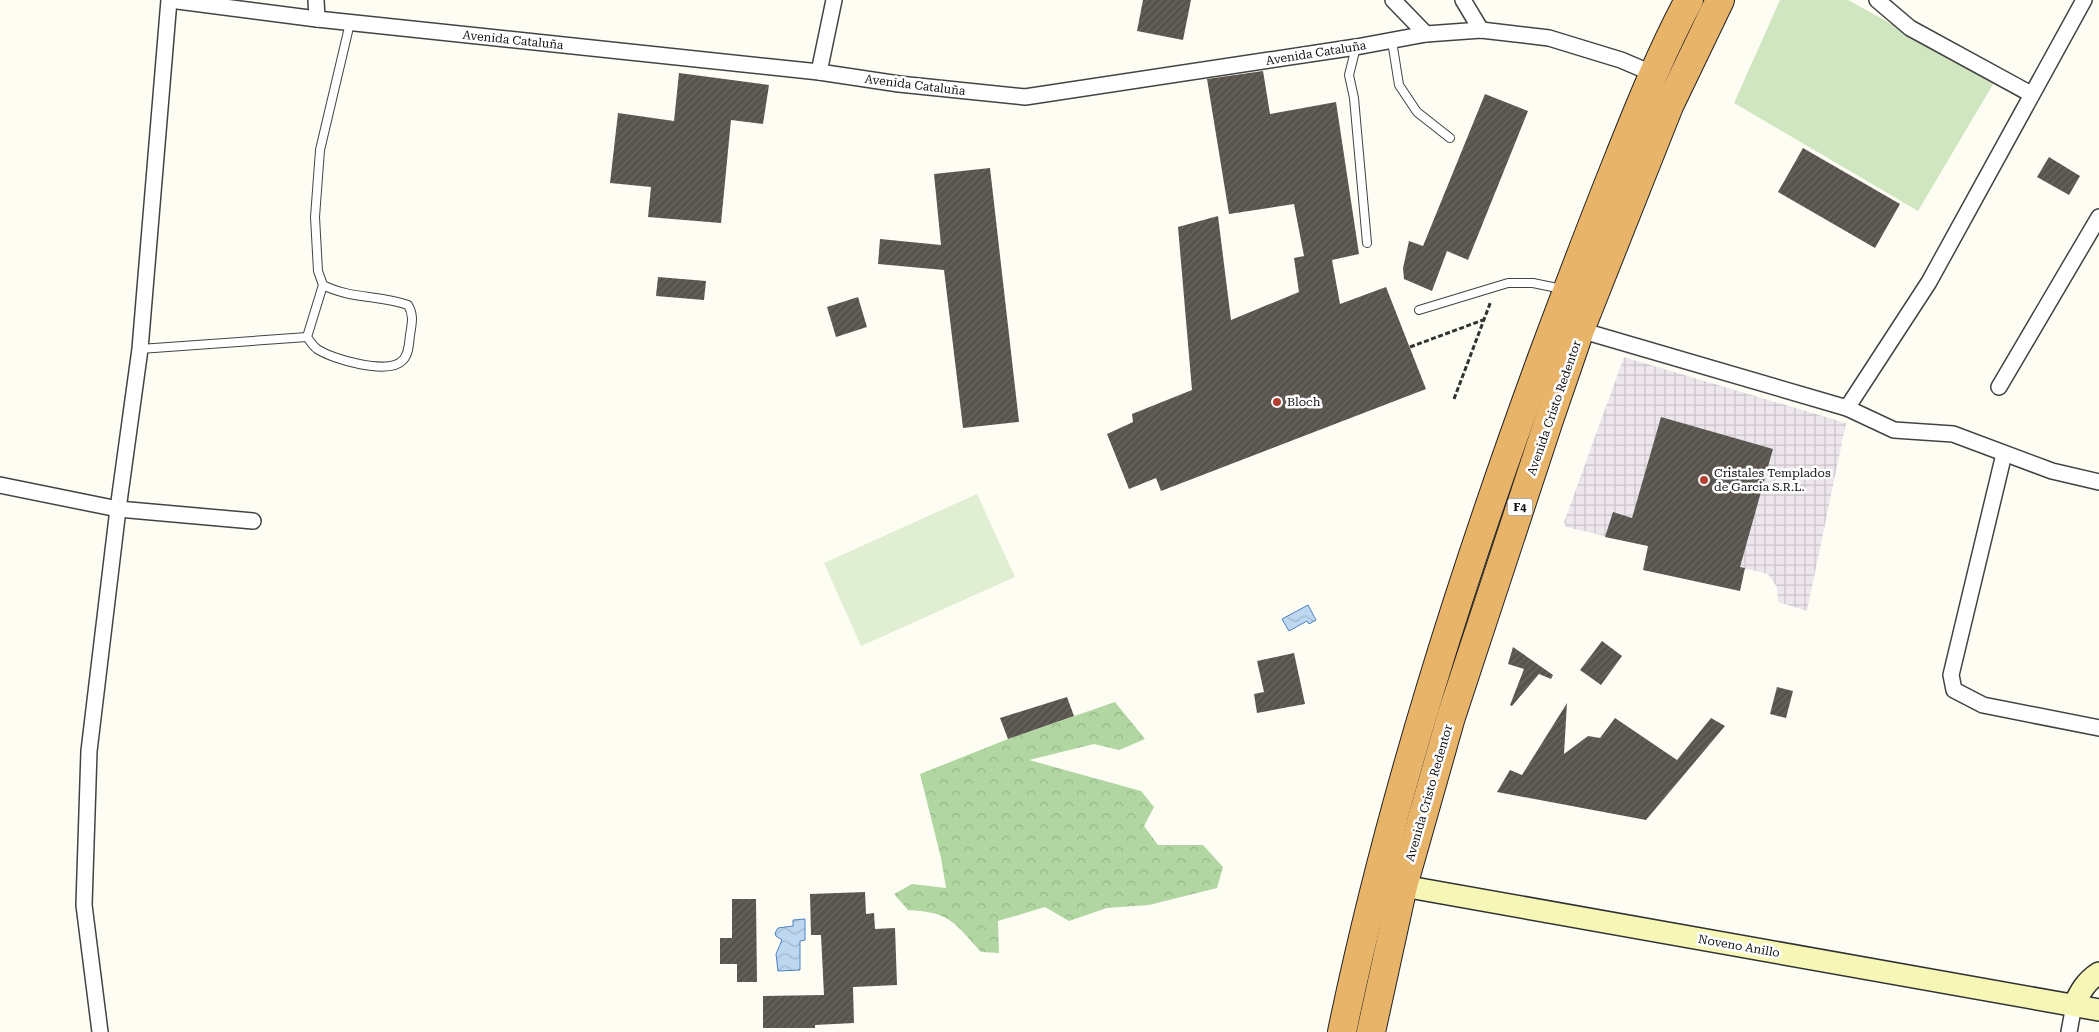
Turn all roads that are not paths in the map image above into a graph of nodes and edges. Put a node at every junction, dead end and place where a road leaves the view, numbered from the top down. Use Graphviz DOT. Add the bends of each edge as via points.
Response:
graph roads {
  1 [pos="169,0"];
  2 [pos="316,0"];
  3 [pos="834,0"];
  4 [pos="1393,0"];
  5 [pos="1464,0"];
  6 [pos="1689,0"];
  7 [pos="1720,0"];
  8 [pos="1877,0"];
  9 [pos="2084,0"];
  10 [pos="317,19"];
  11 [pos="350,23"];
  12 [pos="1481,30"];
  13 [pos="1426,34"];
  14 [pos="1392,41"];
  15 [pos="1356,47"];
  16 [pos="820,72"];
  17 [pos="1654,74"];
  18 [pos="2031,94"];
  19 [pos="1450,138"];
  20 [pos="2099,217"];
  21 [pos="1367,242"];
  22 [pos="323,285"];
  23 [pos="1567,290"];
  24 [pos="1419,310"];
  25 [pos="1580,330"];
  26 [pos="307,337"];
  27 [pos="140,349"];
  28 [pos="1999,386"];
  29 [pos="1847,408"];
  30 [pos="2004,454"];
  31 [pos="2099,482"];
  32 [pos="0,485"];
  33 [pos="118,509"];
  34 [pos="253,521"];
  35 [pos="2099,728"];
  36 [pos="1403,886"];
  37 [pos="2099,974"];
  38 [pos="2074,1005"];
  39 [pos="2099,1010"];
  40 [pos="100,1032"];
  41 [pos="1342,1032"];
  42 [pos="1371,1032"];
  43 [pos="2069,1032"];
  1 -- 10 [label="street, Avenida Cataluña"];
  1 -- 27 [label="street"];
  2 -- 10 [label="street"];
  3 -- 16 [label="street"];
  4 -- 13 [label="street"];
  5 -- 12 [label="street"];
  6 -- 17 [label="highway, F4"];
  7 -- 25 [label="highway, Avenida Cristo Redentor / F4" via="1670,106"];
  8 -- 18 [label="street" via="1910,28"];
  9 -- 18 [label="street"];
  10 -- 11 [label="street, Avenida Cataluña"];
  11 -- 16 [label="street, Avenida Cataluña"];
  11 -- 22 [label="lane" via="320,150 315,217 318,271"];
  12 -- 13 [label="street, Avenida Cataluña"];
  12 -- 17 [label="street, Avenida Cataluña" via="1549,38 1621,60"];
  13 -- 14 [label="street, Avenida Cataluña"];
  14 -- 15 [label="street, Avenida Cataluña"];
  14 -- 19 [label="lane" via="1399,85 1417,112"];
  15 -- 16 [label="street, Avenida Cataluña" via="1026,97"];
  15 -- 21 [label="lane" via="1350,75"];
  17 -- 23 [label="highway, F4"];
  18 -- 29 [label="street" via="1929,282"];
  20 -- 28 [label="street"];
  22 -- 26 [label="lane"];
  22 -- 26 [label="lane" via="343,294 408,305 413,313 407,354 395,365 372,366 340,360 316,348"];
  23 -- 24 [label="lane" via="1533,283 1508,283"];
  23 -- 41 [label="highway, F4" via="1451,621 1359,948"];
  25 -- 29 [label="street"];
  25 -- 36 [label="highway, Avenida Cristo Redentor / F4" via="1451,716"];
  26 -- 27 [label="lane"];
  27 -- 33 [label="street"];
  29 -- 30 [label="street" via="1894,430 1953,434"];
  30 -- 31 [label="street" via="2052,472"];
  30 -- 35 [label="street" via="1950,675 1954,690 1983,706"];
  32 -- 33 [label="street"];
  33 -- 34 [label="street"];
  33 -- 40 [label="street" via="89,750 84,905"];
  36 -- 38 [label="street, Noveno Anillo"];
  36 -- 42 [label="highway, Avenida Cristo Redentor / F4"];
  37 -- 38 [label="street" via="2081,990"];
  38 -- 39 [label="street, Noveno Anillo"];
  38 -- 43 [label="street"];
}
